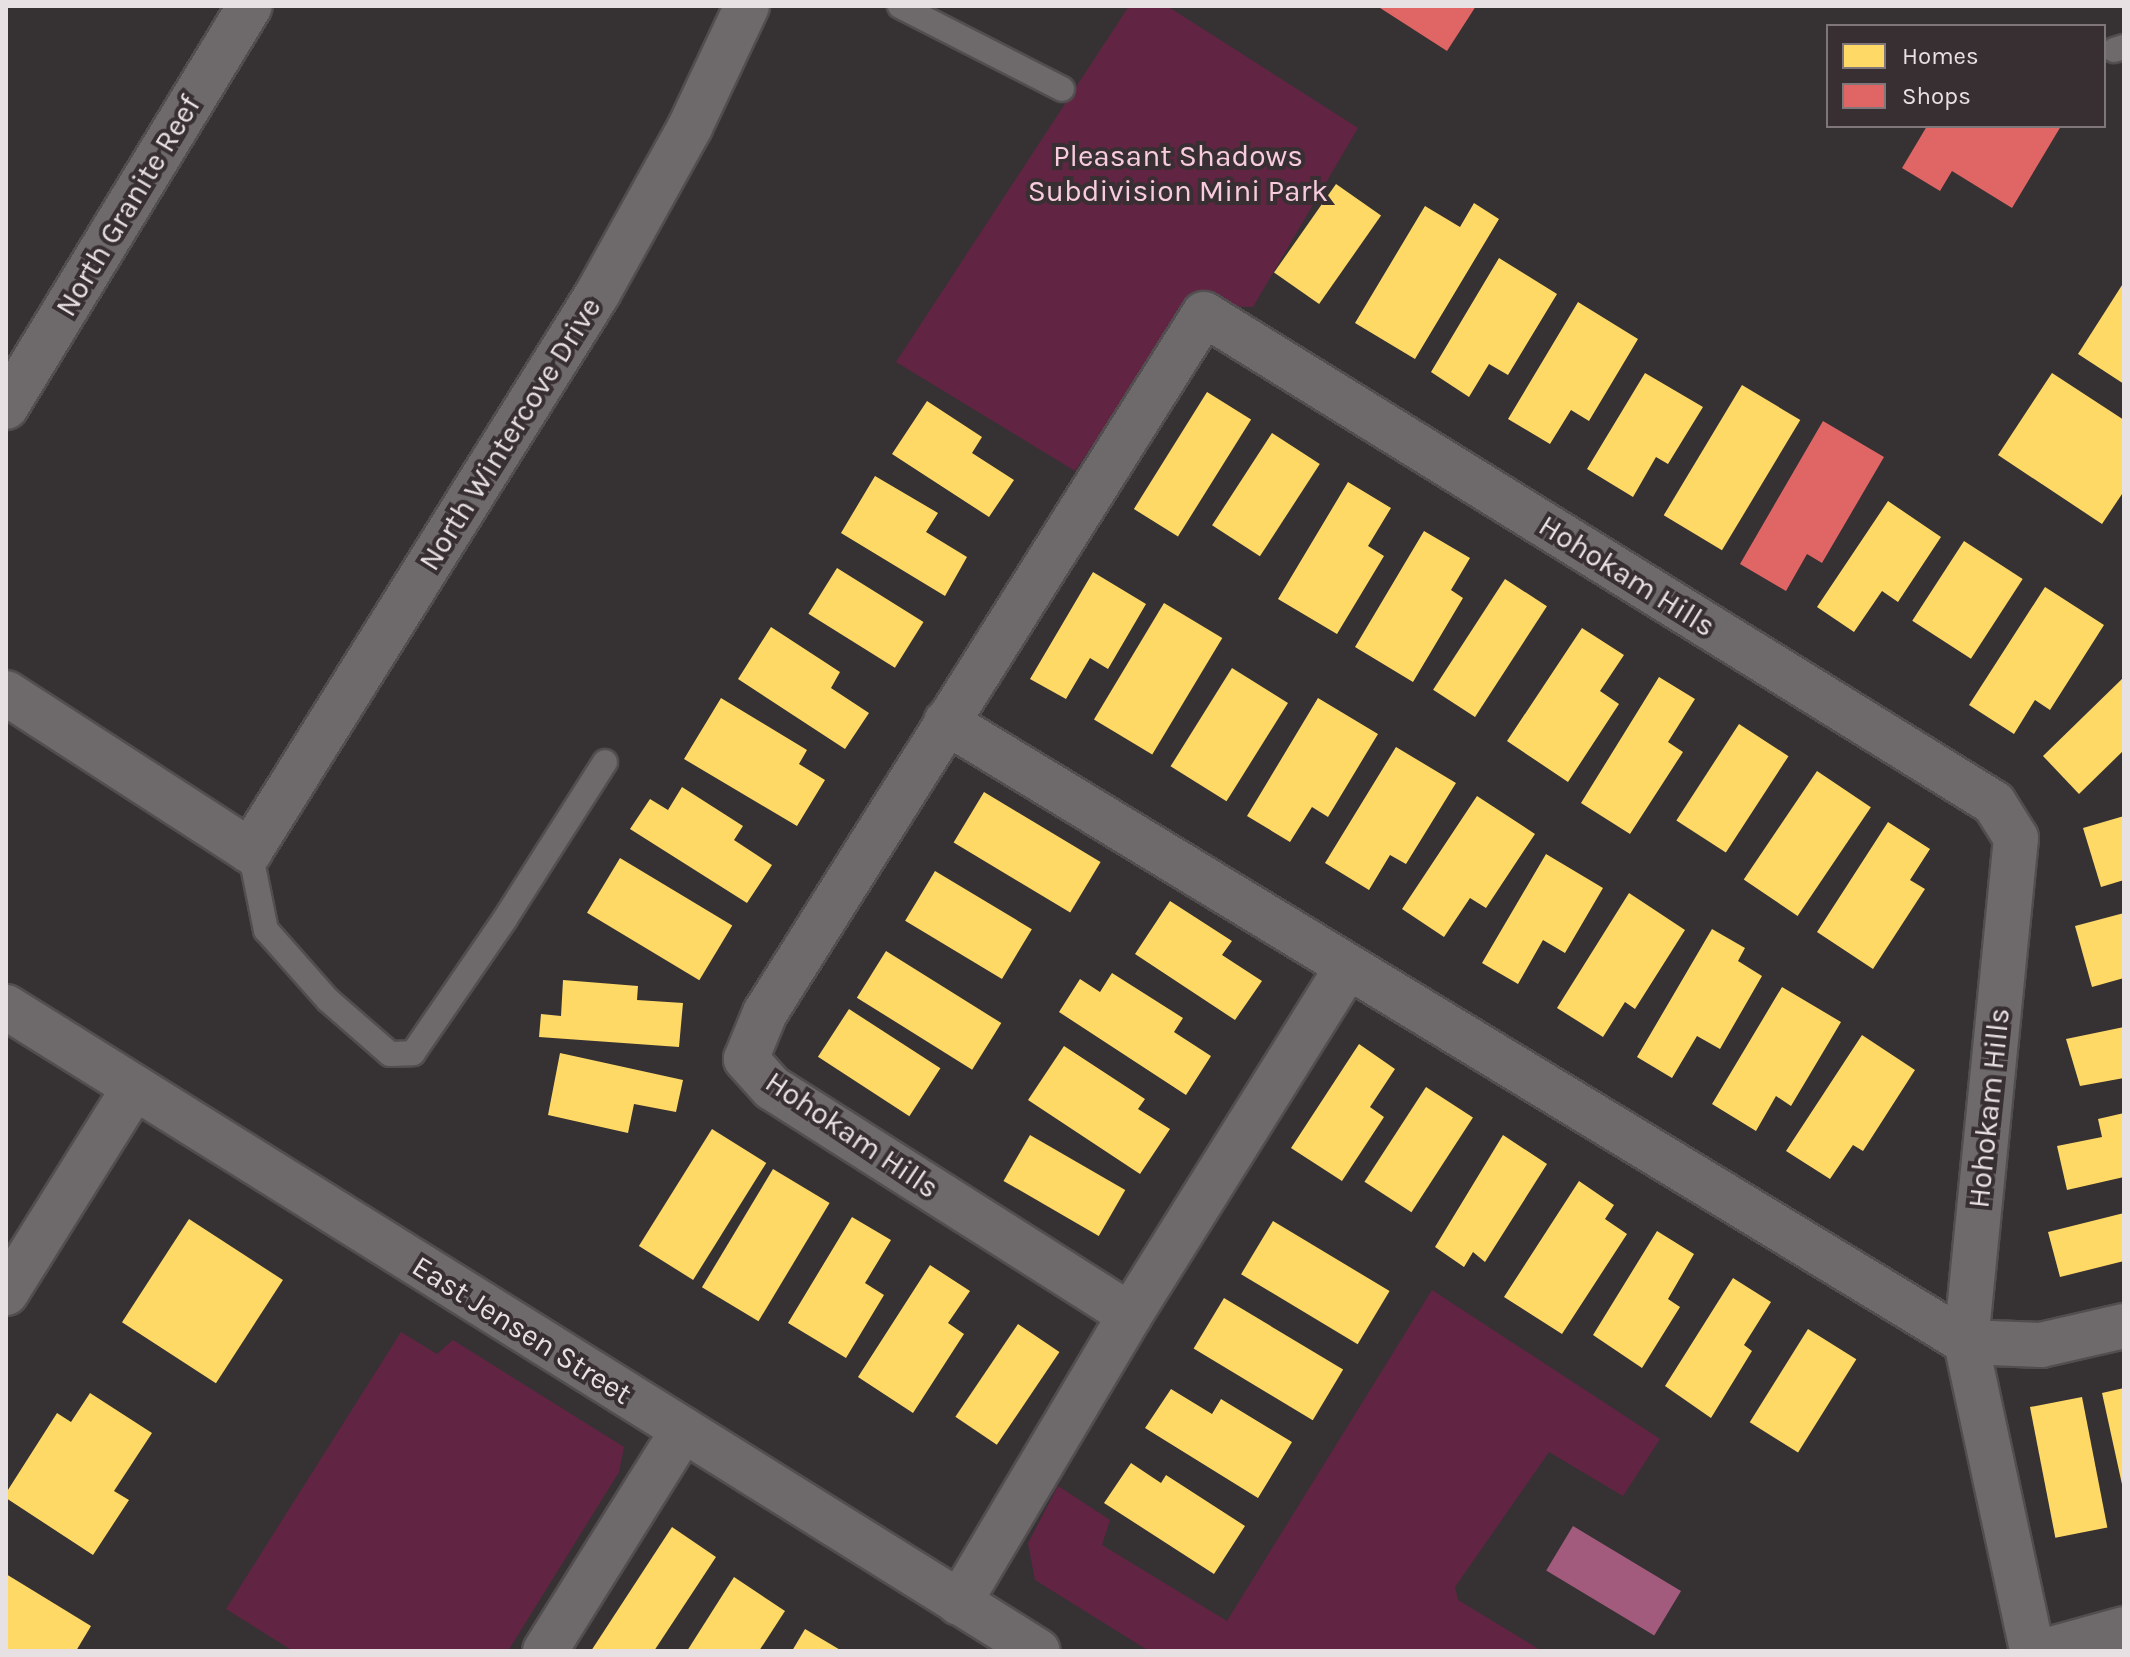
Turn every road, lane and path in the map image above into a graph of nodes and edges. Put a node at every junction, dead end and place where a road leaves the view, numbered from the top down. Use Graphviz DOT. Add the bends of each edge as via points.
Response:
graph roads {
  1 [pos="250,6"];
  2 [pos="747,6"];
  3 [pos="900,6"];
  4 [pos="1062,89"];
  5 [pos="6,407"];
  6 [pos="6,693"];
  7 [pos="946,722"];
  8 [pos="605,762"];
  9 [pos="250,851"];
  10 [pos="1347,968"];
  11 [pos="6,1007"];
  12 [pos="134,1088"];
  13 [pos="6,1293"];
  14 [pos="1130,1315"];
  15 [pos="2124,1326"];
  16 [pos="1966,1342"];
  17 [pos="683,1430"];
  18 [pos="959,1603"];
  19 [pos="2124,1629"];
  20 [pos="545,1651"];
  21 [pos="1038,1651"];
  22 [pos="2032,1651"];
  23 [pos="2044,1651"];
  1 -- 5 [label="street, North Granite Reef"];
  2 -- 9 [label="street, North Wintercove Drive" via="690,127 598,293"];
  3 -- 4 [label="lane"];
  6 -- 9 [label="street"];
  7 -- 10 [label="street"];
  7 -- 14 [label="street, Hohokam Hills" via="765,1013 746,1059 772,1088"];
  7 -- 16 [label="street, Hohokam Hills" via="1204,314 1994,803 2016,838"];
  8 -- 9 [label="lane" via="413,1053 390,1054 328,1000 266,930"];
  10 -- 14 [label="street"];
  10 -- 16 [label="street"];
  11 -- 12 [label="street, East Jensen Street"];
  12 -- 13 [label="street"];
  12 -- 17 [label="street, East Jensen Street"];
  14 -- 18 [label="street"];
  15 -- 16 [label="street" via="2041,1345"];
  16 -- 22 [label="street, Hohokam Hills"];
  17 -- 18 [label="street, East Jensen Street"];
  17 -- 20 [label="street"];
  18 -- 21 [label="street, East Jensen Street"];
  19 -- 23 [label="street"];
}
